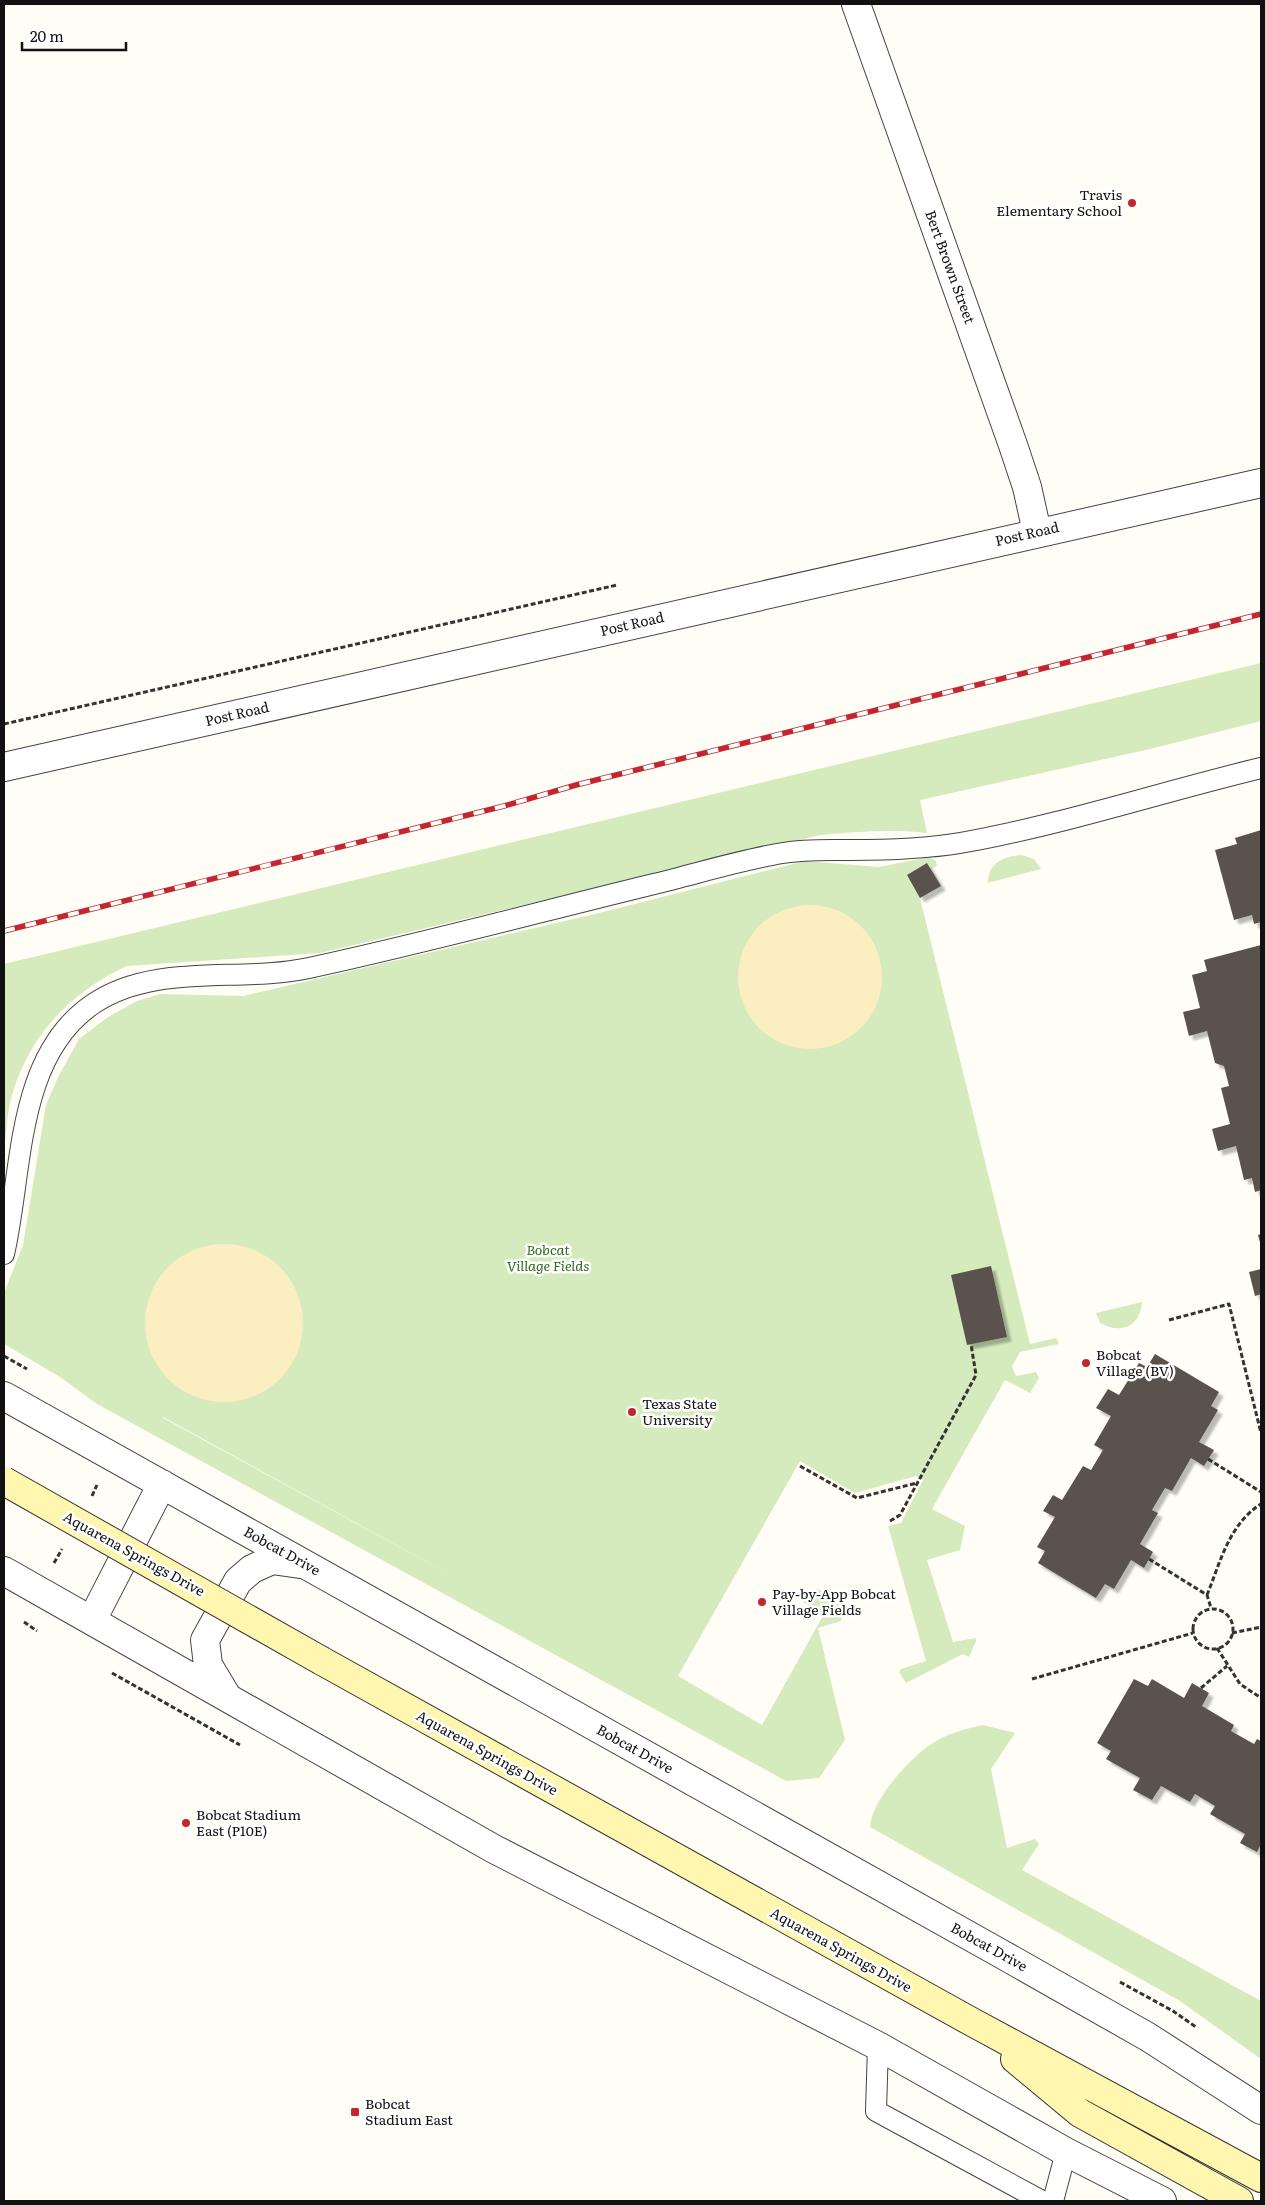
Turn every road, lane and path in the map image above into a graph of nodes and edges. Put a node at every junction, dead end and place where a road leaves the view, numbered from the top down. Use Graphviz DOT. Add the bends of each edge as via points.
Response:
graph roads {
  1 [pos="862,6"];
  2 [pos="1261,483"];
  3 [pos="1038,532"];
  4 [pos="617,584"];
  5 [pos="4,724"];
  6 [pos="4,767"];
  7 [pos="1261,768"];
  8 [pos="4,1254"];
  9 [pos="1169,1320"];
  10 [pos="971,1344"];
  11 [pos="4,1396"];
  12 [pos="1261,1434"];
  13 [pos="1208,1459"];
  14 [pos="800,1466"];
  15 [pos="4,1481"];
  16 [pos="917,1483"];
  17 [pos="162,1484"];
  18 [pos="1261,1492"];
  19 [pos="1261,1504"];
  20 [pos="890,1521"];
  21 [pos="1149,1560"];
  22 [pos="304,1564"];
  23 [pos="4,1571"];
  24 [pos="1207,1595"];
  25 [pos="1211,1609"];
  26 [pos="92,1620"];
  27 [pos="1261,1627"];
  28 [pos="1193,1633"];
  29 [pos="1232,1633"];
  30 [pos="1217,1648"];
  31 [pos="1227,1665"];
  32 [pos="1032,1679"];
  33 [pos="1201,1688"];
  34 [pos="226,1696"];
  35 [pos="1261,1698"];
  36 [pos="972,2022"];
  37 [pos="878,2046"];
  38 [pos="1261,2110"];
  39 [pos="1066,2152"];
  40 [pos="1261,2178"];
  41 [pos="1042,2201"];
  42 [pos="1053,2201"];
  43 [pos="1162,2201"];
  44 [pos="1239,2201"];
  1 -- 3 [label="street, Bert Brown Street" via="1016,453"];
  2 -- 3 [label="street, Post Road"];
  3 -- 6 [label="street, Post Road"];
  4 -- 5 [label="path"];
  7 -- 8 [label="lane" via="1048,824 957,844 892,850 784,852 305,969 157,980 121,989 91,1005 69,1026 36,1079"];
  9 -- 12 [label="path" via="1229,1304"];
  10 -- 16 [label="path" via="976,1375"];
  11 -- 17 [label="street, Bobcat Drive"];
  13 -- 18 [label="path"];
  14 -- 16 [label="path" via="857,1498"];
  15 -- 36 [label="main road, Aquarena Springs Drive, bridge"];
  16 -- 20 [label="path" via="900,1515"];
  17 -- 22 [label="street, Bobcat Drive"];
  17 -- 26 [label="street"];
  19 -- 24 [label="path" via="1252,1510 1232,1537"];
  21 -- 24 [label="path"];
  22 -- 34 [label="street" via="272,1560 252,1569 238,1581 205,1640 208,1665"];
  22 -- 38 [label="street, Bobcat Drive" via="1148,2037"];
  23 -- 26 [label="street"];
  24 -- 25 [label="path"];
  25 -- 28 [label="path" via="1204,1610 1195,1620"];
  25 -- 29 [label="path" via="1224,1612 1229,1617"];
  26 -- 34 [label="street"];
  27 -- 29 [label="path"];
  28 -- 30 [label="path" via="1205,1647"];
  28 -- 32 [label="path"];
  29 -- 30 [label="path" via="1228,1642"];
  30 -- 31 [label="path"];
  31 -- 33 [label="path"];
  31 -- 35 [label="path" via="1240,1684"];
  34 -- 37 [label="street" via="494,1849"];
  36 -- 40 [label="main road, Aquarena Springs Drive"];
  36 -- 44 [label="main road, Aquarena Springs Drive" via="1080,2113"];
  37 -- 39 [label="street"];
  37 -- 41 [label="lane" via="876,2111"];
  39 -- 42 [label="lane"];
  39 -- 43 [label="street"];
}
